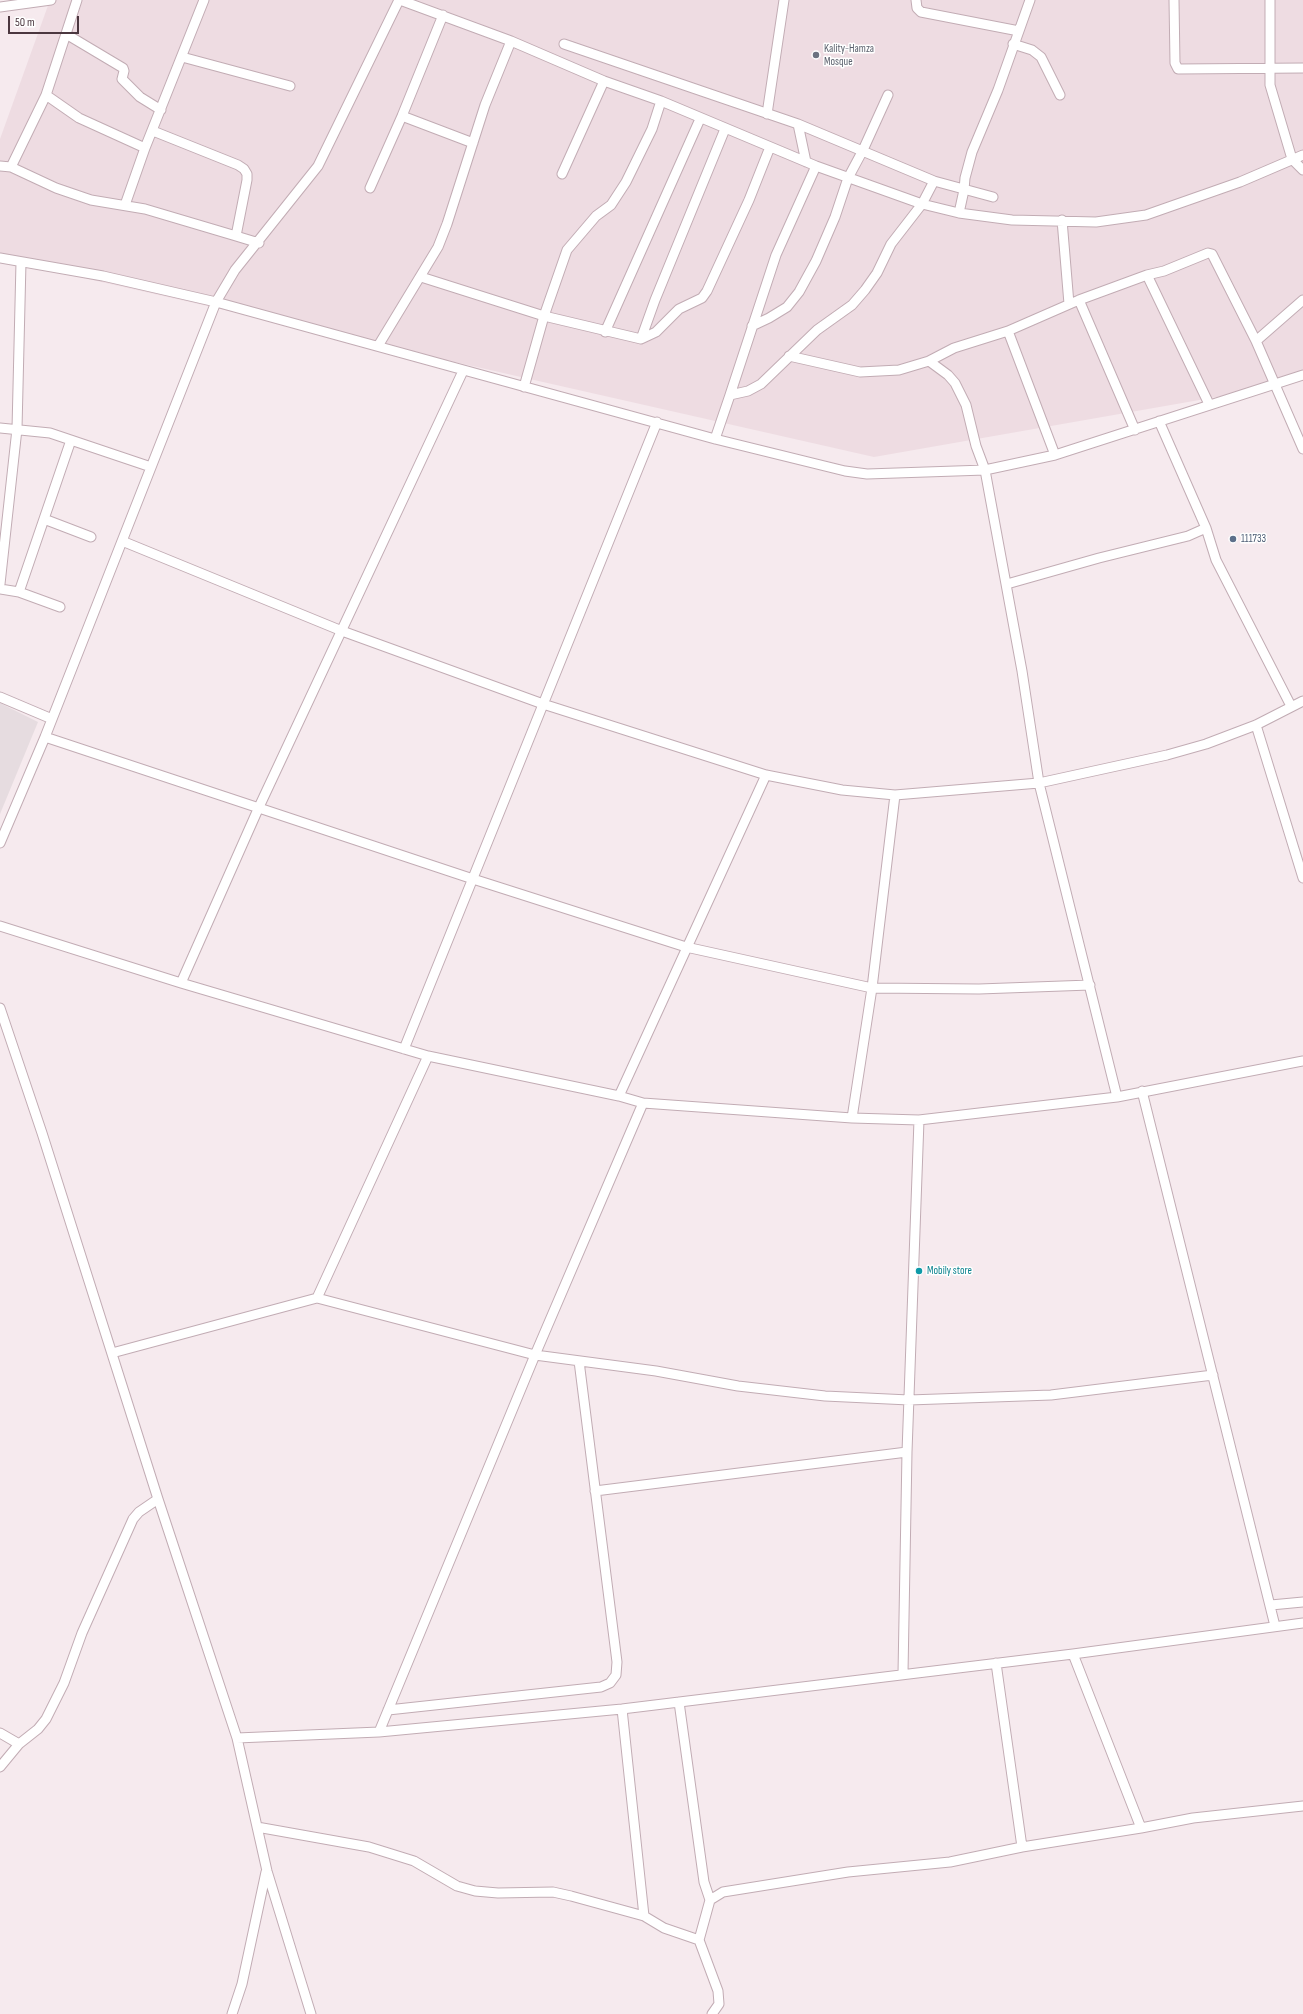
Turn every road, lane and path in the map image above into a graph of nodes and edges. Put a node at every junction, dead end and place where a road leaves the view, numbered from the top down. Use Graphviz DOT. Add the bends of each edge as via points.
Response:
graph roads {
  1 [pos="51,0"];
  2 [pos="77,0"];
  3 [pos="204,0"];
  4 [pos="399,0"];
  5 [pos="784,0"];
  6 [pos="916,0"];
  7 [pos="1030,0"];
  8 [pos="1174,0"];
  9 [pos="1270,0"];
  10 [pos="0,7"];
  11 [pos="443,15"];
  12 [pos="1019,31"];
  13 [pos="66,34"];
  14 [pos="511,41"];
  15 [pos="564,44"];
  16 [pos="1013,44"];
  17 [pos="182,57"];
  18 [pos="1269,67"];
  19 [pos="1303,68"];
  20 [pos="604,81"];
  21 [pos="290,86"];
  22 [pos="46,95"];
  23 [pos="888,95"];
  24 [pos="1060,95"];
  25 [pos="661,101"];
  26 [pos="161,110"];
  27 [pos="767,114"];
  28 [pos="402,116"];
  29 [pos="700,119"];
  30 [pos="798,124"];
  31 [pos="724,129"];
  32 [pos="153,131"];
  33 [pos="473,143"];
  34 [pos="145,148"];
  35 [pos="770,148"];
  36 [pos="863,150"];
  37 [pos="1303,155"];
  38 [pos="1292,159"];
  39 [pos="806,162"];
  40 [pos="0,166"];
  41 [pos="816,166"];
  42 [pos="11,167"];
  43 [pos="1303,170"];
  44 [pos="562,174"];
  45 [pos="848,178"];
  46 [pos="934,181"];
  47 [pos="370,188"];
  48 [pos="964,190"];
  49 [pos="993,197"];
  50 [pos="922,204"];
  51 [pos="125,205"];
  52 [pos="959,212"];
  53 [pos="1062,220"];
  54 [pos="236,236"];
  55 [pos="258,243"];
  56 [pos="0,258"];
  57 [pos="21,262"];
  58 [pos="1147,275"];
  59 [pos="421,277"];
  60 [pos="1079,300"];
  61 [pos="1303,300"];
  62 [pos="216,302"];
  63 [pos="1069,304"];
  64 [pos="544,316"];
  65 [pos="752,326"];
  66 [pos="1008,330"];
  67 [pos="605,332"];
  68 [pos="641,339"];
  69 [pos="1256,341"];
  70 [pos="378,346"];
  71 [pos="789,356"];
  72 [pos="929,361"];
  73 [pos="463,371"];
  74 [pos="1303,375"];
  75 [pos="1272,383"];
  76 [pos="524,387"];
  77 [pos="730,396"];
  78 [pos="1209,404"];
  79 [pos="1159,421"];
  80 [pos="657,422"];
  81 [pos="0,428"];
  82 [pos="18,429"];
  83 [pos="1135,430"];
  84 [pos="716,439"];
  85 [pos="71,440"];
  86 [pos="1303,449"];
  87 [pos="1055,455"];
  88 [pos="151,467"];
  89 [pos="985,470"];
  90 [pos="44,519"];
  91 [pos="1206,528"];
  92 [pos="91,537"];
  93 [pos="122,541"];
  94 [pos="0,584"];
  95 [pos="1007,584"];
  96 [pos="0,589"];
  97 [pos="19,592"];
  98 [pos="60,607"];
  99 [pos="342,632"];
  100 [pos="0,697"];
  101 [pos="1303,701"];
  102 [pos="543,704"];
  103 [pos="1291,706"];
  104 [pos="52,719"];
  105 [pos="1256,725"];
  106 [pos="45,737"];
  107 [pos="766,774"];
  108 [pos="1039,783"];
  109 [pos="895,795"];
  110 [pos="259,807"];
  111 [pos="0,843"];
  112 [pos="1303,878"];
  113 [pos="473,879"];
  114 [pos="0,926"];
  115 [pos="686,947"];
  116 [pos="181,983"];
  117 [pos="1090,985"];
  118 [pos="872,988"];
  119 [pos="0,1008"];
  120 [pos="404,1049"];
  121 [pos="428,1056"];
  122 [pos="1303,1061"];
  123 [pos="1142,1091"];
  124 [pos="619,1096"];
  125 [pos="1117,1097"];
  126 [pos="643,1103"];
  127 [pos="852,1118"];
  128 [pos="919,1120"];
  129 [pos="317,1298"];
  130 [pos="112,1353"];
  131 [pos="535,1355"];
  132 [pos="579,1361"];
  133 [pos="1213,1375"];
  134 [pos="909,1400"];
  135 [pos="907,1452"];
  136 [pos="595,1491"];
  137 [pos="158,1499"];
  138 [pos="1303,1602"];
  139 [pos="1271,1605"];
  140 [pos="1303,1623"];
  141 [pos="1274,1626"];
  142 [pos="1073,1654"];
  143 [pos="996,1663"];
  144 [pos="903,1673"];
  145 [pos="679,1702"];
  146 [pos="622,1709"];
  147 [pos="388,1710"];
  148 [pos="379,1732"];
  149 [pos="0,1733"];
  150 [pos="237,1738"];
  151 [pos="19,1744"];
  152 [pos="0,1767"];
  153 [pos="1303,1806"];
  154 [pos="257,1827"];
  155 [pos="1141,1828"];
  156 [pos="1022,1847"];
  157 [pos="266,1870"];
  158 [pos="710,1900"];
  159 [pos="644,1916"];
  160 [pos="699,1940"];
  161 [pos="232,2014"];
  162 [pos="311,2014"];
  163 [pos="712,2014"];
  1 -- 10 [label="street"];
  2 -- 13 [label="street"];
  3 -- 17 [label="street"];
  4 -- 11 [label="street"];
  4 -- 55 [label="street" via="324,156"];
  5 -- 27 [label="street"];
  6 -- 12 [label="street" via="917,8 921,12"];
  7 -- 12 [label="street"];
  8 -- 18 [label="street" via="1175,63 1178,69"];
  9 -- 18 [label="street"];
  11 -- 14 [label="street"];
  11 -- 28 [label="street"];
  12 -- 16 [label="street"];
  13 -- 22 [label="street"];
  13 -- 26 [label="street" via="123,68 122,79 140,97"];
  14 -- 20 [label="street"];
  14 -- 33 [label="street" via="485,105"];
  15 -- 27 [label="street"];
  16 -- 24 [label="street" via="1032,50 1041,57"];
  16 -- 48 [label="street" via="998,90 972,152"];
  17 -- 21 [label="street"];
  17 -- 26 [label="street"];
  18 -- 19 [label="street"];
  18 -- 38 [label="street" via="1270,84"];
  20 -- 25 [label="street"];
  20 -- 44 [label="street"];
  22 -- 34 [label="street" via="79,118"];
  22 -- 42 [label="street"];
  23 -- 36 [label="street"];
  25 -- 29 [label="street"];
  25 -- 64 [label="street" via="652,129 626,182 611,205 596,216 567,250"];
  26 -- 32 [label="street"];
  27 -- 30 [label="street"];
  28 -- 33 [label="street"];
  28 -- 47 [label="street"];
  29 -- 31 [label="street"];
  29 -- 67 [label="street"];
  30 -- 36 [label="street"];
  30 -- 39 [label="street"];
  31 -- 35 [label="street"];
  31 -- 68 [label="street"];
  32 -- 34 [label="street"];
  32 -- 54 [label="street" via="244,169 247,180"];
  33 -- 59 [label="street" via="448,224"];
  34 -- 51 [label="street"];
  35 -- 39 [label="street"];
  35 -- 68 [label="street" via="707,291 702,298 679,309 656,332"];
  36 -- 45 [label="street"];
  36 -- 46 [label="street"];
  37 -- 38 [label="street"];
  38 -- 43 [label="street"];
  38 -- 53 [label="street" via="1240,182 1146,215 1096,222"];
  39 -- 41 [label="street"];
  40 -- 42 [label="street"];
  41 -- 45 [label="street"];
  41 -- 65 [label="street" via="776,255"];
  42 -- 51 [label="street" via="56,188 91,200"];
  45 -- 50 [label="street"];
  45 -- 65 [label="street" via="816,261 800,292 787,306"];
  46 -- 48 [label="street"];
  46 -- 50 [label="street"];
  48 -- 49 [label="street"];
  48 -- 52 [label="street"];
  50 -- 52 [label="street"];
  50 -- 71 [label="street" via="895,238 877,273 852,305 817,330"];
  51 -- 54 [label="street"];
  52 -- 53 [label="street" via="1012,220"];
  53 -- 63 [label="street"];
  54 -- 55 [label="street"];
  55 -- 62 [label="street" via="235,270"];
  56 -- 57 [label="street"];
  57 -- 62 [label="street" via="103,276"];
  57 -- 82 [label="street"];
  58 -- 60 [label="street"];
  58 -- 69 [label="street" via="1164,272 1208,253 1212,254"];
  58 -- 78 [label="street"];
  59 -- 64 [label="street"];
  59 -- 70 [label="street"];
  60 -- 63 [label="street"];
  60 -- 83 [label="street"];
  61 -- 69 [label="street"];
  62 -- 70 [label="street"];
  62 -- 88 [label="street"];
  63 -- 66 [label="street"];
  64 -- 67 [label="street"];
  64 -- 76 [label="street"];
  65 -- 77 [label="street"];
  66 -- 72 [label="street" via="954,348"];
  66 -- 87 [label="street"];
  67 -- 68 [label="street"];
  69 -- 75 [label="street"];
  70 -- 73 [label="street"];
  71 -- 72 [label="street" via="860,372 899,370"];
  71 -- 77 [label="street" via="761,384"];
  72 -- 89 [label="street" via="955,383 966,405"];
  73 -- 76 [label="street"];
  73 -- 99 [label="street"];
  74 -- 75 [label="street"];
  75 -- 78 [label="street"];
  75 -- 86 [label="street"];
  76 -- 80 [label="street"];
  77 -- 84 [label="street"];
  78 -- 79 [label="street"];
  79 -- 83 [label="street"];
  79 -- 91 [label="street"];
  80 -- 84 [label="street"];
  80 -- 102 [label="street"];
  81 -- 82 [label="street"];
  82 -- 85 [label="street" via="37,430"];
  82 -- 94 [label="street"];
  83 -- 87 [label="street"];
  84 -- 89 [label="street" via="845,471 867,474"];
  85 -- 88 [label="street"];
  85 -- 90 [label="street"];
  87 -- 89 [label="street"];
  88 -- 93 [label="street"];
  89 -- 95 [label="street"];
  90 -- 92 [label="street"];
  90 -- 97 [label="street"];
  91 -- 95 [label="street" via="1188,536"];
  91 -- 103 [label="street" via="1216,560"];
  93 -- 99 [label="street"];
  93 -- 104 [label="street"];
  95 -- 108 [label="street"];
  96 -- 97 [label="street"];
  97 -- 98 [label="street"];
  99 -- 102 [label="street"];
  99 -- 110 [label="street"];
  100 -- 104 [label="street"];
  101 -- 103 [label="street"];
  102 -- 107 [label="street"];
  102 -- 113 [label="street"];
  103 -- 105 [label="street"];
  104 -- 106 [label="street"];
  105 -- 108 [label="street" via="1206,744 1167,755"];
  105 -- 112 [label="street"];
  106 -- 110 [label="street"];
  106 -- 111 [label="street"];
  107 -- 109 [label="street" via="842,790"];
  107 -- 115 [label="street"];
  108 -- 109 [label="street"];
  108 -- 117 [label="street"];
  109 -- 118 [label="street"];
  110 -- 113 [label="street"];
  110 -- 116 [label="street"];
  113 -- 115 [label="street"];
  113 -- 120 [label="street"];
  114 -- 116 [label="street"];
  115 -- 118 [label="street"];
  115 -- 124 [label="street"];
  116 -- 120 [label="street"];
  117 -- 118 [label="street" via="979,989"];
  117 -- 125 [label="street"];
  118 -- 127 [label="street"];
  119 -- 130 [label="street"];
  120 -- 121 [label="street"];
  121 -- 124 [label="street"];
  121 -- 129 [label="street"];
  122 -- 123 [label="street"];
  123 -- 125 [label="street"];
  123 -- 133 [label="street"];
  124 -- 126 [label="street"];
  125 -- 128 [label="street"];
  126 -- 127 [label="street"];
  126 -- 131 [label="street"];
  127 -- 128 [label="street"];
  128 -- 134 [label="street"];
  129 -- 130 [label="street"];
  129 -- 131 [label="street"];
  130 -- 137 [label="street"];
  131 -- 132 [label="street"];
  131 -- 147 [label="street"];
  132 -- 134 [label="street" via="793,1393"];
  132 -- 136 [label="street"];
  133 -- 134 [label="street" via="1051,1395"];
  133 -- 139 [label="street"];
  134 -- 135 [label="street"];
  135 -- 136 [label="street"];
  135 -- 144 [label="street"];
  136 -- 147 [label="street" via="617,1662 616,1675 610,1683 600,1687"];
  137 -- 150 [label="street"];
  137 -- 151 [label="street" via="133,1519 82,1633 53,1707 38,1729"];
  138 -- 139 [label="street"];
  139 -- 141 [label="street"];
  140 -- 141 [label="street"];
  141 -- 142 [label="street"];
  142 -- 143 [label="street"];
  142 -- 155 [label="street"];
  143 -- 144 [label="street"];
  143 -- 156 [label="street"];
  144 -- 145 [label="street"];
  145 -- 146 [label="street"];
  145 -- 158 [label="street" via="704,1882"];
  146 -- 148 [label="street"];
  146 -- 159 [label="street"];
  147 -- 148 [label="street"];
  148 -- 150 [label="street"];
  149 -- 151 [label="street"];
  150 -- 154 [label="street"];
  151 -- 152 [label="street"];
  153 -- 155 [label="street" via="1193,1818"];
  154 -- 157 [label="street"];
  154 -- 159 [label="street" via="369,1847 414,1860 457,1886 475,1891 553,1892"];
  155 -- 156 [label="street"];
  156 -- 158 [label="street" via="950,1862 848,1872 724,1892"];
  157 -- 161 [label="street" via="242,1984"];
  157 -- 162 [label="street"];
  158 -- 160 [label="street"];
  159 -- 160 [label="street" via="664,1928"];
  160 -- 163 [label="street" via="718,1991 719,2004"];
}
